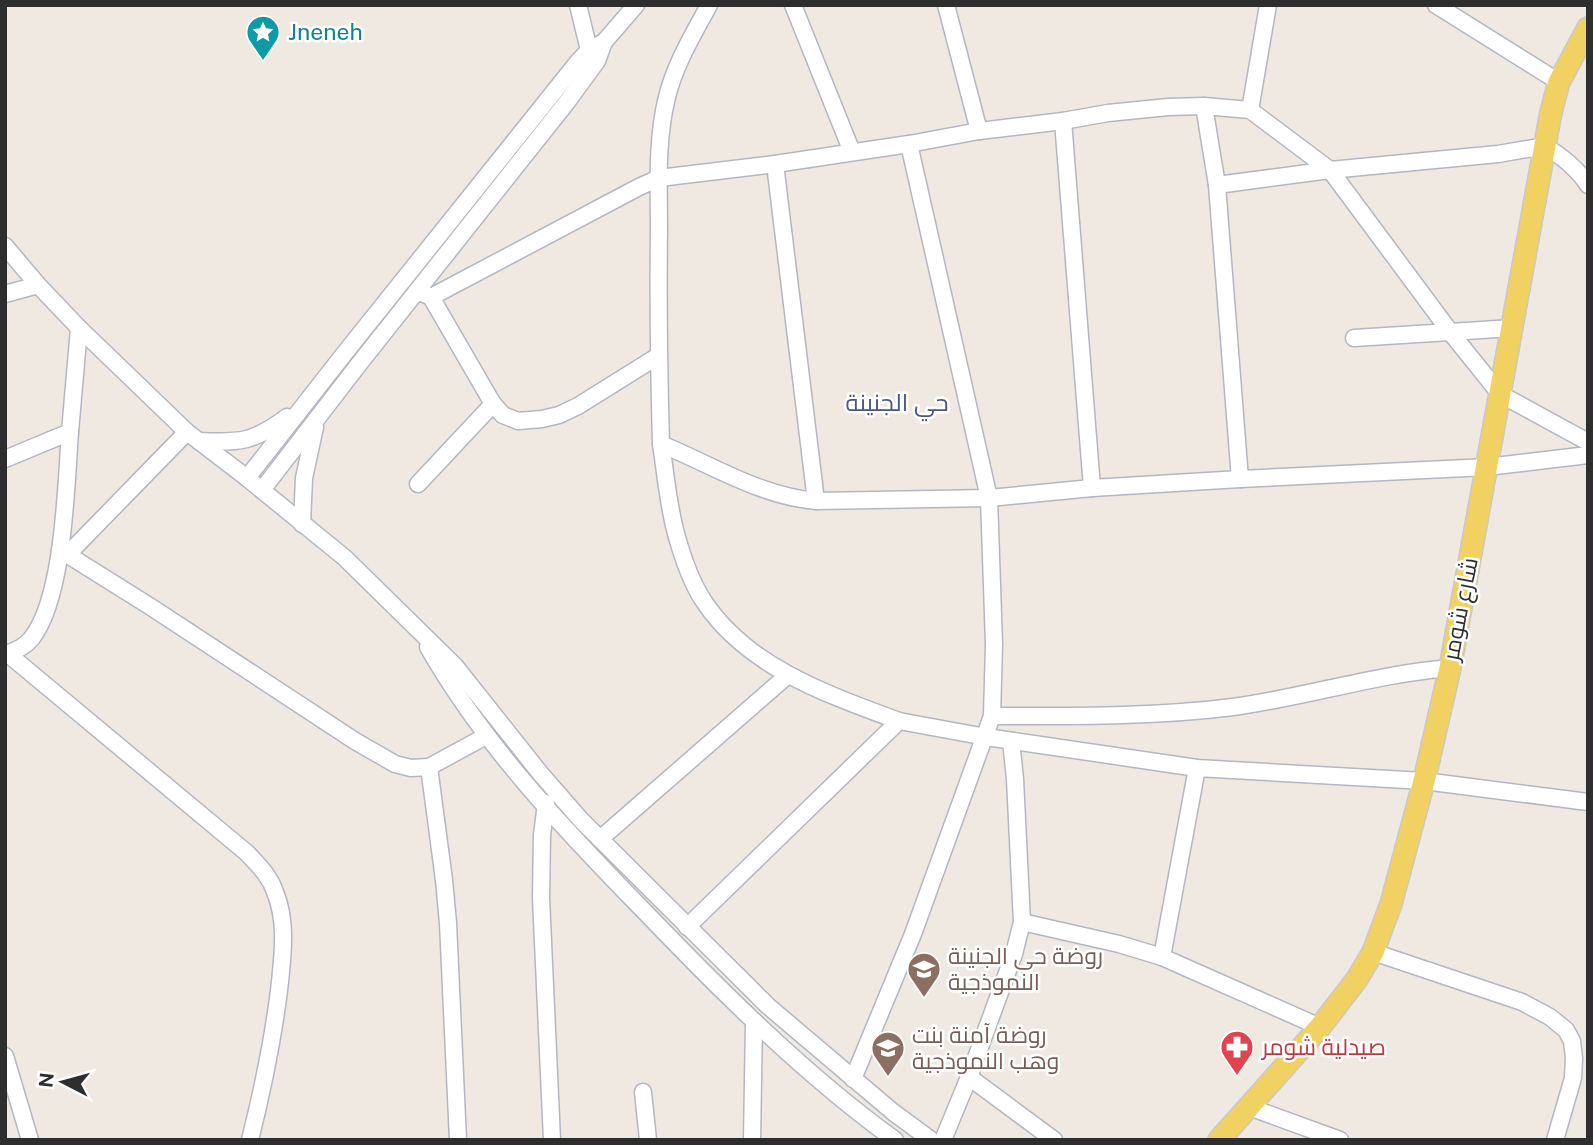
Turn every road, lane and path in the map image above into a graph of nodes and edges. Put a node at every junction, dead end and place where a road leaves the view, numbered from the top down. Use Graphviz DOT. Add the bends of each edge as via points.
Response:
graph roads {
  1 [pos="578,5"];
  2 [pos="636,5"];
  3 [pos="709,5"];
  4 [pos="793,5"];
  5 [pos="946,5"];
  6 [pos="1268,5"];
  7 [pos="1436,5"];
  8 [pos="1587,34"];
  9 [pos="597,51"];
  10 [pos="1559,82"];
  11 [pos="1204,106"];
  12 [pos="1250,110"];
  13 [pos="1063,121"];
  14 [pos="979,131"];
  15 [pos="909,144"];
  16 [pos="1545,146"];
  17 [pos="852,152"];
  18 [pos="775,164"];
  19 [pos="1330,170"];
  20 [pos="659,178"];
  21 [pos="1217,185"];
  22 [pos="1588,185"];
  23 [pos="5,246"];
  24 [pos="402,282"];
  25 [pos="38,285"];
  26 [pos="5,294"];
  27 [pos="424,294"];
  28 [pos="79,328"];
  29 [pos="1513,328"];
  30 [pos="1451,333"];
  31 [pos="1354,338"];
  32 [pos="658,356"];
  33 [pos="1500,394"];
  34 [pos="306,402"];
  35 [pos="493,404"];
  36 [pos="318,418"];
  37 [pos="70,432"];
  38 [pos="193,436"];
  39 [pos="1588,442"];
  40 [pos="661,444"];
  41 [pos="1588,455"];
  42 [pos="5,459"];
  43 [pos="1487,467"];
  44 [pos="247,478"];
  45 [pos="1240,479"];
  46 [pos="418,484"];
  47 [pos="1092,488"];
  48 [pos="262,490"];
  49 [pos="989,498"];
  50 [pos="816,501"];
  51 [pos="302,524"];
  52 [pos="64,552"];
  53 [pos="418,629"];
  54 [pos="7,654"];
  55 [pos="1450,668"];
  56 [pos="788,675"];
  57 [pos="992,716"];
  58 [pos="899,720"];
  59 [pos="486,736"];
  60 [pos="986,737"];
  61 [pos="1012,741"];
  62 [pos="429,767"];
  63 [pos="1197,768"];
  64 [pos="1424,781"];
  65 [pos="552,786"];
  66 [pos="1588,802"];
  67 [pos="545,807"];
  68 [pos="600,839"];
  69 [pos="1022,922"];
  70 [pos="687,927"];
  71 [pos="1373,952"];
  72 [pos="1162,957"];
  73 [pos="754,1021"];
  74 [pos="1320,1027"];
  75 [pos="5,1056"];
  76 [pos="969,1077"];
  77 [pos="853,1079"];
  78 [pos="643,1092"];
  79 [pos="1249,1107"];
  80 [pos="878,1134"];
  81 [pos="30,1140"];
  82 [pos="250,1140"];
  83 [pos="458,1140"];
  84 [pos="552,1140"];
  85 [pos="648,1140"];
  86 [pos="752,1140"];
  87 [pos="895,1140"];
  88 [pos="931,1140"];
  89 [pos="943,1140"];
  90 [pos="1054,1140"];
  91 [pos="1219,1140"];
  92 [pos="1340,1140"];
  93 [pos="1555,1140"];
  1 -- 9 [label="street"];
  2 -- 9 [label="street"];
  3 -- 20 [label="street" via="667,95"];
  4 -- 17 [label="street"];
  5 -- 14 [label="street"];
  6 -- 12 [label="street"];
  7 -- 10 [label="street"];
  8 -- 10 [label="main road, شارع شومر"];
  9 -- 24 [label="street"];
  9 -- 27 [label="street" via="567,102"];
  10 -- 16 [label="main road, شارع شومر"];
  11 -- 12 [label="street"];
  11 -- 13 [label="street" via="1141,109"];
  11 -- 21 [label="street"];
  12 -- 19 [label="street"];
  13 -- 14 [label="street"];
  13 -- 47 [label="street"];
  14 -- 15 [label="street"];
  15 -- 17 [label="street"];
  15 -- 49 [label="street"];
  16 -- 19 [label="street"];
  16 -- 22 [label="street" via="1568,161"];
  16 -- 29 [label="main road, شارع شومر"];
  17 -- 18 [label="street"];
  18 -- 20 [label="street"];
  18 -- 50 [label="street"];
  19 -- 21 [label="street"];
  19 -- 30 [label="street"];
  20 -- 27 [label="street"];
  20 -- 32 [label="street"];
  21 -- 45 [label="street"];
  23 -- 25 [label="street"];
  24 -- 27 [label="street"];
  24 -- 34 [label="street"];
  25 -- 26 [label="street"];
  25 -- 28 [label="street"];
  27 -- 35 [label="street"];
  27 -- 36 [label="street"];
  28 -- 37 [label="street"];
  28 -- 38 [label="street"];
  29 -- 30 [label="street"];
  29 -- 33 [label="main road, شارع شومر"];
  30 -- 31 [label="street"];
  30 -- 33 [label="street"];
  32 -- 35 [label="street" via="559,415 518,421"];
  32 -- 40 [label="street"];
  33 -- 39 [label="street"];
  33 -- 43 [label="main road, شارع شومر"];
  34 -- 38 [label="street" via="255,437 237,442"];
  34 -- 44 [label="street"];
  35 -- 46 [label="street"];
  36 -- 48 [label="street"];
  36 -- 51 [label="street" via="304,478"];
  37 -- 42 [label="street"];
  37 -- 52 [label="street"];
  38 -- 44 [label="street"];
  38 -- 52 [label="street"];
  40 -- 50 [label="street" via="752,486"];
  40 -- 56 [label="street" via="678,544 704,603 742,643"];
  41 -- 43 [label="street"];
  43 -- 45 [label="street"];
  43 -- 55 [label="main road, شارع شومر"];
  44 -- 48 [label="street"];
  45 -- 47 [label="street"];
  47 -- 49 [label="street"];
  48 -- 51 [label="street"];
  49 -- 50 [label="street"];
  49 -- 57 [label="street"];
  51 -- 53 [label="street" via="345,558"];
  52 -- 54 [label="street" via="40,627 21,649"];
  52 -- 62 [label="street" via="355,741 395,764"];
  53 -- 59 [label="street"];
  53 -- 65 [label="street" via="455,666"];
  54 -- 82 [label="street" via="247,853 275,890 284,947 276,1015"];
  55 -- 57 [label="street" via="1394,674 1234,706 1114,715"];
  55 -- 64 [label="main road, شارع شومر"];
  56 -- 58 [label="street"];
  56 -- 68 [label="street"];
  57 -- 60 [label="street"];
  58 -- 60 [label="street"];
  58 -- 70 [label="street"];
  59 -- 62 [label="street"];
  59 -- 67 [label="street"];
  60 -- 61 [label="street"];
  60 -- 77 [label="street"];
  61 -- 63 [label="street"];
  61 -- 69 [label="street"];
  62 -- 83 [label="street" via="448,923"];
  63 -- 64 [label="street"];
  63 -- 72 [label="street"];
  64 -- 66 [label="street"];
  64 -- 71 [label="main road, شارع شومر" via="1391,904"];
  65 -- 67 [label="street"];
  65 -- 68 [label="street"];
  67 -- 73 [label="street"];
  67 -- 84 [label="street" via="541,898"];
  68 -- 70 [label="street"];
  69 -- 72 [label="street"];
  69 -- 76 [label="street"];
  70 -- 77 [label="street" via="768,1006"];
  71 -- 74 [label="main road, شارع شومر"];
  71 -- 93 [label="street" via="1522,1002 1566,1030 1572,1041 1573,1078"];
  72 -- 74 [label="street"];
  73 -- 80 [label="street"];
  73 -- 86 [label="street"];
  74 -- 79 [label="main road, شارع شومر"];
  75 -- 81 [label="street"];
  76 -- 89 [label="street"];
  76 -- 90 [label="street"];
  77 -- 88 [label="street"];
  78 -- 85 [label="street"];
  79 -- 91 [label="main road, شارع شومر"];
  79 -- 92 [label="street"];
  80 -- 87 [label="street"];
}
